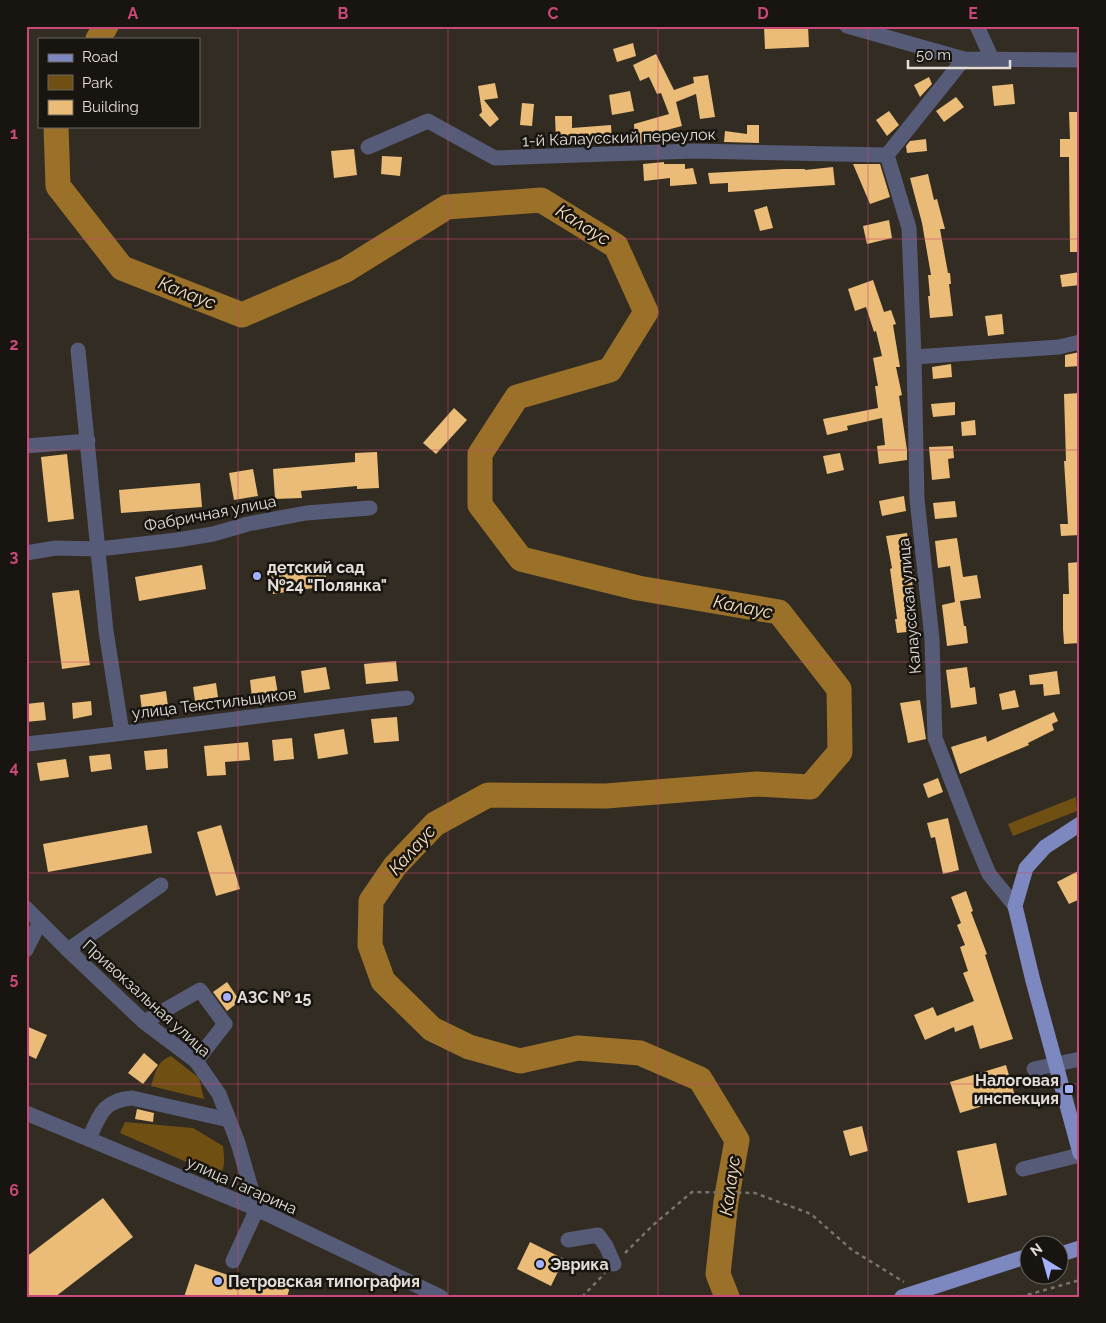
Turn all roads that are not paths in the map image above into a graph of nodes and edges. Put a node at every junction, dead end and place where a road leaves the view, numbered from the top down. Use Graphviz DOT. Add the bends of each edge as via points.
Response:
graph roads {
  1 [pos="847,26"];
  2 [pos="977,26"];
  3 [pos="964,59"];
  4 [pos="992,59"];
  5 [pos="1080,60"];
  6 [pos="368,147"];
  7 [pos="887,155"];
  8 [pos="1080,342"];
  9 [pos="78,350"];
  10 [pos="914,357"];
  11 [pos="88,441"];
  12 [pos="26,446"];
  13 [pos="370,508"];
  14 [pos="99,549"];
  15 [pos="26,552"];
  16 [pos="407,698"];
  17 [pos="122,733"];
  18 [pos="26,744"];
  19 [pos="1080,824"];
  20 [pos="161,884"];
  21 [pos="1015,906"];
  22 [pos="26,908"];
  23 [pos="40,922"];
  24 [pos="26,950"];
  25 [pos="68,950"];
  26 [pos="144,1022"];
  27 [pos="1080,1059"];
  28 [pos="196,1060"];
  29 [pos="1056,1064"];
  30 [pos="1034,1069"];
  31 [pos="26,1114"];
  32 [pos="229,1120"];
  33 [pos="89,1139"];
  34 [pos="1080,1154"];
  35 [pos="1023,1169"];
  36 [pos="257,1209"];
  37 [pos="568,1240"];
  38 [pos="1080,1248"];
  39 [pos="1068,1252"];
  40 [pos="1018,1259"];
  41 [pos="233,1261"];
  42 [pos="614,1264"];
  43 [pos="1018,1267"];
  44 [pos="920,1293"];
  45 [pos="441,1297"];
  46 [pos="902,1297"];
  1 -- 3 [label="street"];
  2 -- 4 [label="street"];
  3 -- 4 [label="street"];
  3 -- 7 [label="street"];
  4 -- 5 [label="street"];
  6 -- 7 [label="street, 1-й Калаусский переулок" via="428,121 495,158 694,151"];
  7 -- 10 [label="street, Калаусская улица" via="909,228"];
  8 -- 10 [label="street"];
  9 -- 11 [label="street"];
  10 -- 21 [label="street, Калаусская улица" via="917,499 932,639 935,738 989,874"];
  11 -- 12 [label="street"];
  11 -- 14 [label="street"];
  13 -- 14 [label="street, Фабричная улица" via="306,513 213,534"];
  14 -- 15 [label="street, Фабричная улица" via="56,548"];
  14 -- 17 [label="street" via="106,631"];
  16 -- 17 [label="street, улица Текстильщиков"];
  17 -- 18 [label="street, улица Текстильщиков"];
  19 -- 21 [label="main road" via="1046,847 1026,868"];
  20 -- 25 [label="street"];
  21 -- 29 [label="main road, Калаусская улица"];
  22 -- 23 [label="street, Привокзальная улица"];
  23 -- 24 [label="street"];
  23 -- 25 [label="street, Привокзальная улица"];
  25 -- 26 [label="street, Привокзальная улица"];
  26 -- 28 [label="street, Привокзальная улица"];
  26 -- 28 [label="street" via="200,990 225,1024"];
  27 -- 29 [label="street"];
  28 -- 32 [label="street, Привокзальная улица" via="219,1094"];
  29 -- 30 [label="street"];
  29 -- 34 [label="main road, Калаусская улица"];
  31 -- 33 [label="street, улица Гагарина"];
  32 -- 33 [label="street" via="132,1098 119,1099 106,1107"];
  32 -- 36 [label="street, Привокзальная улица"];
  33 -- 36 [label="street, улица Гагарина"];
  34 -- 35 [label="street"];
  36 -- 41 [label="street"];
  36 -- 45 [label="street, улица Гагарина"];
  37 -- 42 [label="street" via="598,1235"];
  38 -- 39 [label="main road"];
  40 -- 44 [label="main road"];
  43 -- 44 [label="main road"];
  44 -- 46 [label="main road"];
}
